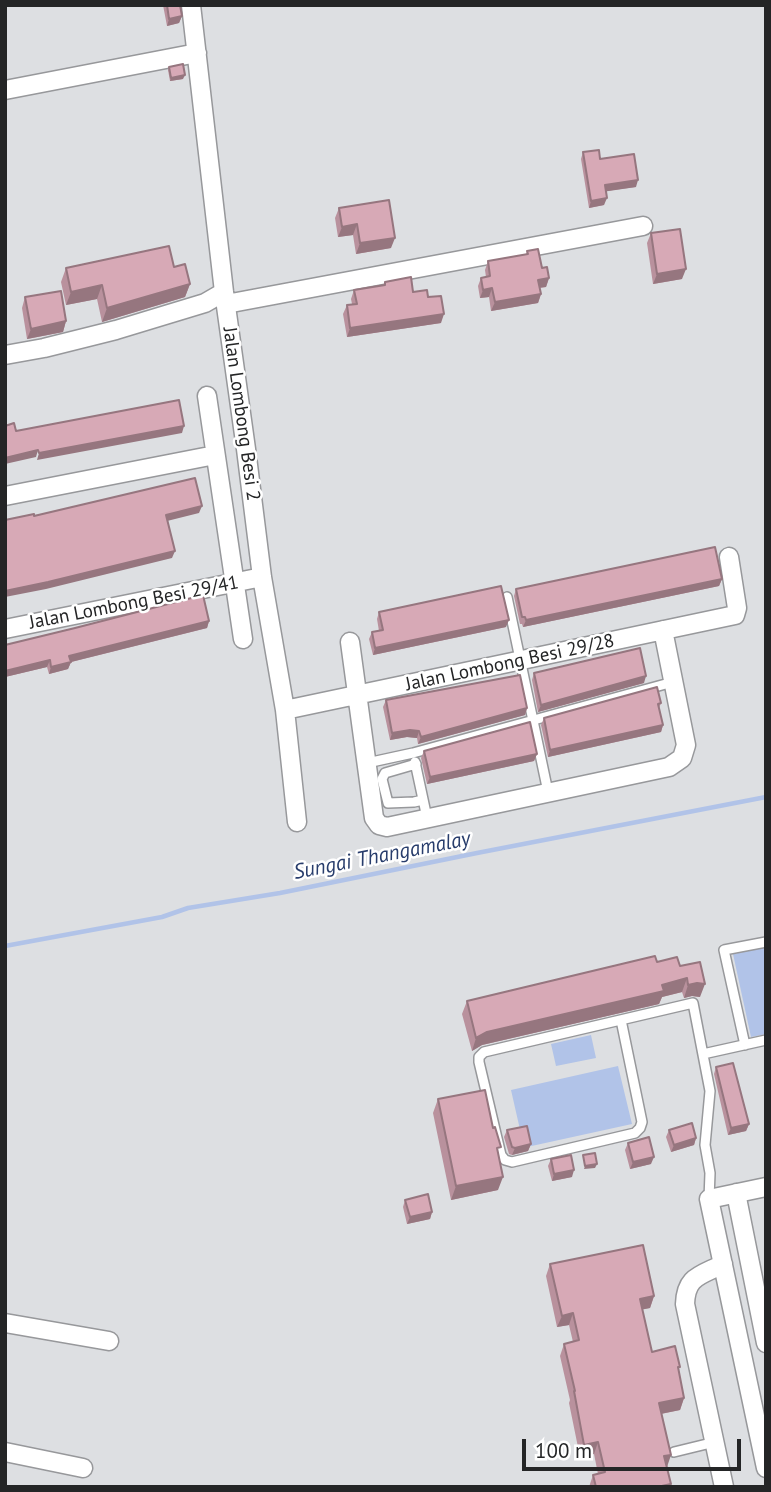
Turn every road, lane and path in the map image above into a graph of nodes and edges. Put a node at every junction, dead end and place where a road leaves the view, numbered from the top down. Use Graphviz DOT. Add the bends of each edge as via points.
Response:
graph roads {
  1 [pos="191,5"];
  2 [pos="197,53"];
  3 [pos="5,90"];
  4 [pos="643,226"];
  5 [pos="225,298"];
  6 [pos="5,355"];
  7 [pos="206,396"];
  8 [pos="215,455"];
  9 [pos="5,496"];
  10 [pos="729,557"];
  11 [pos="262,578"];
  12 [pos="235,583"];
  13 [pos="507,597"];
  14 [pos="5,629"];
  15 [pos="663,631"];
  16 [pos="243,639"];
  17 [pos="351,642"];
  18 [pos="520,661"];
  19 [pos="673,682"];
  20 [pos="358,695"];
  21 [pos="285,710"];
  22 [pos="533,720"];
  23 [pos="413,753"];
  24 [pos="367,763"];
  25 [pos="416,764"];
  26 [pos="548,792"];
  27 [pos="423,800"];
  28 [pos="426,818"];
  29 [pos="297,822"];
  30 [pos="766,942"];
  31 [pos="621,1020"];
  32 [pos="766,1040"];
  33 [pos="745,1045"];
  34 [pos="703,1054"];
  35 [pos="766,1187"];
  36 [pos="736,1193"];
  37 [pos="709,1199"];
  38 [pos="723,1264"];
  39 [pos="5,1323"];
  40 [pos="109,1341"];
  41 [pos="766,1343"];
  42 [pos="715,1442"];
  43 [pos="5,1452"];
  44 [pos="674,1452"];
  45 [pos="83,1468"];
  46 [pos="766,1468"];
  47 [pos="724,1487"];
  1 -- 2 [label="street, Jalan Lombong Besi 2"];
  2 -- 3 [label="street"];
  2 -- 5 [label="street, Jalan Lombong Besi 2"];
  4 -- 5 [label="street"];
  5 -- 6 [label="street" via="116,330"];
  5 -- 11 [label="street, Jalan Lombong Besi 2"];
  7 -- 8 [label="street"];
  8 -- 9 [label="street"];
  8 -- 12 [label="street"];
  10 -- 15 [label="street, Jalan Lombong Besi 29/28" via="736,615"];
  11 -- 12 [label="street, Jalan Lombong Besi 29/41"];
  11 -- 21 [label="street, Jalan Lombong Besi 2"];
  12 -- 14 [label="street, Jalan Lombong Besi 29/41"];
  12 -- 16 [label="street"];
  13 -- 18 [label="lane"];
  15 -- 18 [label="street, Jalan Lombong Besi 29/28"];
  15 -- 19 [label="street"];
  17 -- 20 [label="street"];
  18 -- 20 [label="street, Jalan Lombong Besi 29/28"];
  18 -- 22 [label="lane"];
  19 -- 22 [label="lane"];
  19 -- 26 [label="street" via="686,745 682,758 669,766"];
  20 -- 21 [label="street, Jalan Lombong Besi 29/28"];
  20 -- 24 [label="street"];
  21 -- 29 [label="street, Jalan Lombong Besi 2"];
  22 -- 23 [label="lane"];
  22 -- 26 [label="lane"];
  23 -- 24 [label="lane"];
  23 -- 25 [label="lane"];
  24 -- 28 [label="street" via="374,818 379,825"];
  25 -- 27 [label="lane"];
  25 -- 27 [label="lane" via="384,773 382,779 388,803"];
  26 -- 28 [label="street"];
  27 -- 28 [label="lane"];
  30 -- 33 [label="lane" via="724,950"];
  31 -- 31 [label="lane" via="640,1128 635,1133 505,1160 479,1057 484,1052"];
  31 -- 34 [label="lane" via="693,1003"];
  32 -- 33 [label="lane"];
  33 -- 34 [label="lane"];
  34 -- 37 [label="lane" via="710,1091 705,1145"];
  35 -- 36 [label="street"];
  36 -- 37 [label="street"];
  36 -- 41 [label="street"];
  37 -- 38 [label="street"];
  38 -- 42 [label="street" via="692,1280 685,1304"];
  38 -- 46 [label="street"];
  39 -- 40 [label="street"];
  42 -- 44 [label="lane"];
  42 -- 47 [label="street"];
  43 -- 45 [label="street"];
}
